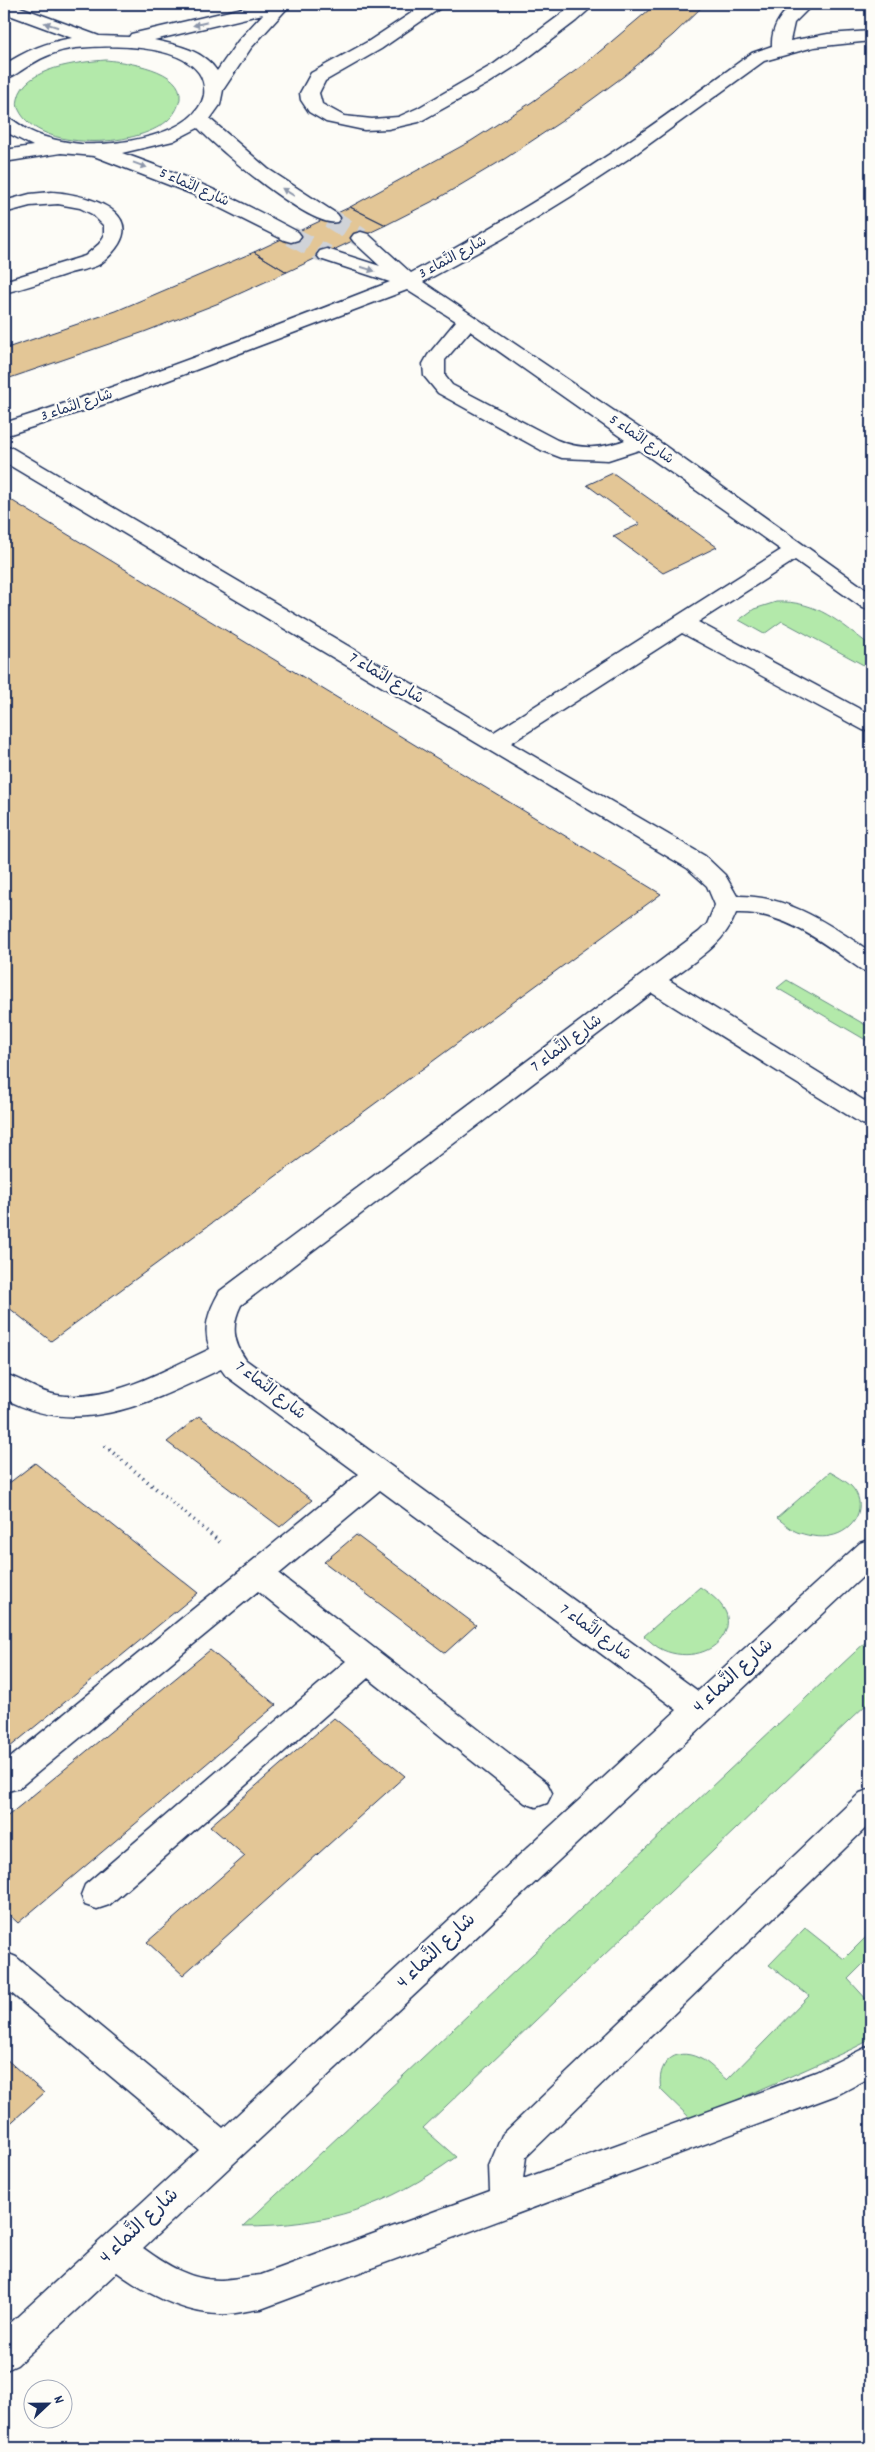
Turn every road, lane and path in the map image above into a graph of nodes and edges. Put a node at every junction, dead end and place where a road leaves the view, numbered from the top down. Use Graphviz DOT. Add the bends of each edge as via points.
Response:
graph roads {
  1 [pos="282,4"];
  2 [pos="437,4"];
  3 [pos="586,4"];
  4 [pos="804,4"];
  5 [pos="4,7"];
  6 [pos="871,36"];
  7 [pos="98,40"];
  8 [pos="127,40"];
  9 [pos="782,48"];
  10 [pos="4,74"];
  11 [pos="214,90"];
  12 [pos="199,119"];
  13 [pos="4,122"];
  14 [pos="64,147"];
  15 [pos="93,150"];
  16 [pos="4,156"];
  17 [pos="4,206"];
  18 [pos="330,218"];
  19 [pos="291,236"];
  20 [pos="361,238"];
  21 [pos="327,255"];
  22 [pos="409,282"];
  23 [pos="4,288"];
  24 [pos="468,320"];
  25 [pos="4,430"];
  26 [pos="643,442"];
  27 [pos="4,453"];
  28 [pos="797,549"];
  29 [pos="871,602"];
  30 [pos="680,622"];
  31 [pos="871,725"];
  32 [pos="494,743"];
  33 [pos="727,905"];
  34 [pos="871,964"];
  35 [pos="652,981"];
  36 [pos="871,1117"];
  37 [pos="226,1354"];
  38 [pos="4,1385"];
  39 [pos="57,1406"];
  40 [pos="380,1474"];
  41 [pos="871,1551"];
  42 [pos="258,1574"];
  43 [pos="367,1661"];
  44 [pos="699,1709"];
  45 [pos="8,1778"];
  46 [pos="536,1793"];
  47 [pos="871,1803"];
  48 [pos="97,1895"];
  49 [pos="4,1967"];
  50 [pos="871,2060"];
  51 [pos="224,2149"];
  52 [pos="510,2200"];
  53 [pos="115,2250"];
  54 [pos="4,2353"];
  1 -- 8 [label="street, one-way"];
  1 -- 11 [label="street" via="244,45"];
  2 -- 3 [label="street" via="375,45 318,77 312,84 310,101 316,108 341,121 358,124 377,125 412,118 493,73"];
  4 -- 9 [label="street" via="782,28"];
  7 -- 5 [label="street, one-way"];
  6 -- 9 [label="street, شارع النَّماء 3" via="808,41"];
  7 -- 8 [label="street"];
  7 -- 10 [label="street" via="59,46 27,57"];
  8 -- 11 [label="street" via="163,46 198,62 210,75"];
  9 -- 22 [label="street, شارع النَّماء 3" via="758,57 555,198"];
  11 -- 12 [label="street" via="210,105"];
  12 -- 15 [label="street" via="180,132 154,141"];
  18 -- 12 [label="street, one-way" via="241,160"];
  13 -- 14 [label="street" via="20,134"];
  14 -- 15 [label="street"];
  14 -- 16 [label="street"];
  15 -- 19 [label="street, شارع النَّماء 5, one-way" via="180,180"];
  17 -- 23 [label="street" via="36,198 76,200 106,214 115,232 112,242 92,260"];
  20 -- 22 [label="street, شارع النَّماء 5"];
  21 -- 22 [label="street, شارع النَّماء 5, one-way"];
  22 -- 24 [label="street, شارع النَّماء 5"];
  22 -- 25 [label="street, شارع النَّماء 3" via="197,364"];
  24 -- 26 [label="street, شارع النَّماء 5"];
  24 -- 26 [label="street" via="439,352 432,367 445,389 570,453 608,454"];
  26 -- 28 [label="street, شارع النَّماء 5"];
  27 -- 32 [label="street, شارع النَّماء 7"];
  28 -- 29 [label="street, شارع النَّماء 5"];
  28 -- 30 [label="street"];
  30 -- 31 [label="street"];
  30 -- 32 [label="street"];
  32 -- 33 [label="street, شارع النَّماء 7" via="709,871 724,893"];
  33 -- 34 [label="street" via="758,904 788,912"];
  33 -- 35 [label="street, شارع النَّماء 7" via="718,928"];
  35 -- 36 [label="street"];
  35 -- 37 [label="street, شارع النَّماء 7" via="230,1298 219,1325"];
  37 -- 39 [label="street" via="111,1402 84,1407"];
  37 -- 40 [label="street, شارع النَّماء 7" via="236,1368"];
  38 -- 39 [label="street" via="32,1400"];
  39 -- 42 [label="path"];
  40 -- 42 [label="street"];
  40 -- 44 [label="street, شارع النَّماء 7"];
  41 -- 44 [label="street, شارع النَّماء 4"];
  42 -- 43 [label="street"];
  42 -- 45 [label="street"];
  43 -- 46 [label="street"];
  43 -- 48 [label="street"];
  44 -- 51 [label="street, شارع النَّماء 4"];
  47 -- 52 [label="street" via="514,2146 505,2163 504,2184"];
  49 -- 51 [label="street"];
  50 -- 52 [label="street" via="827,2083"];
  51 -- 53 [label="street, شارع النَّماء 4"];
  52 -- 53 [label="street" via="261,2292 218,2297 179,2289 146,2272"];
  53 -- 54 [label="street, شارع النَّماء 4"];
}
